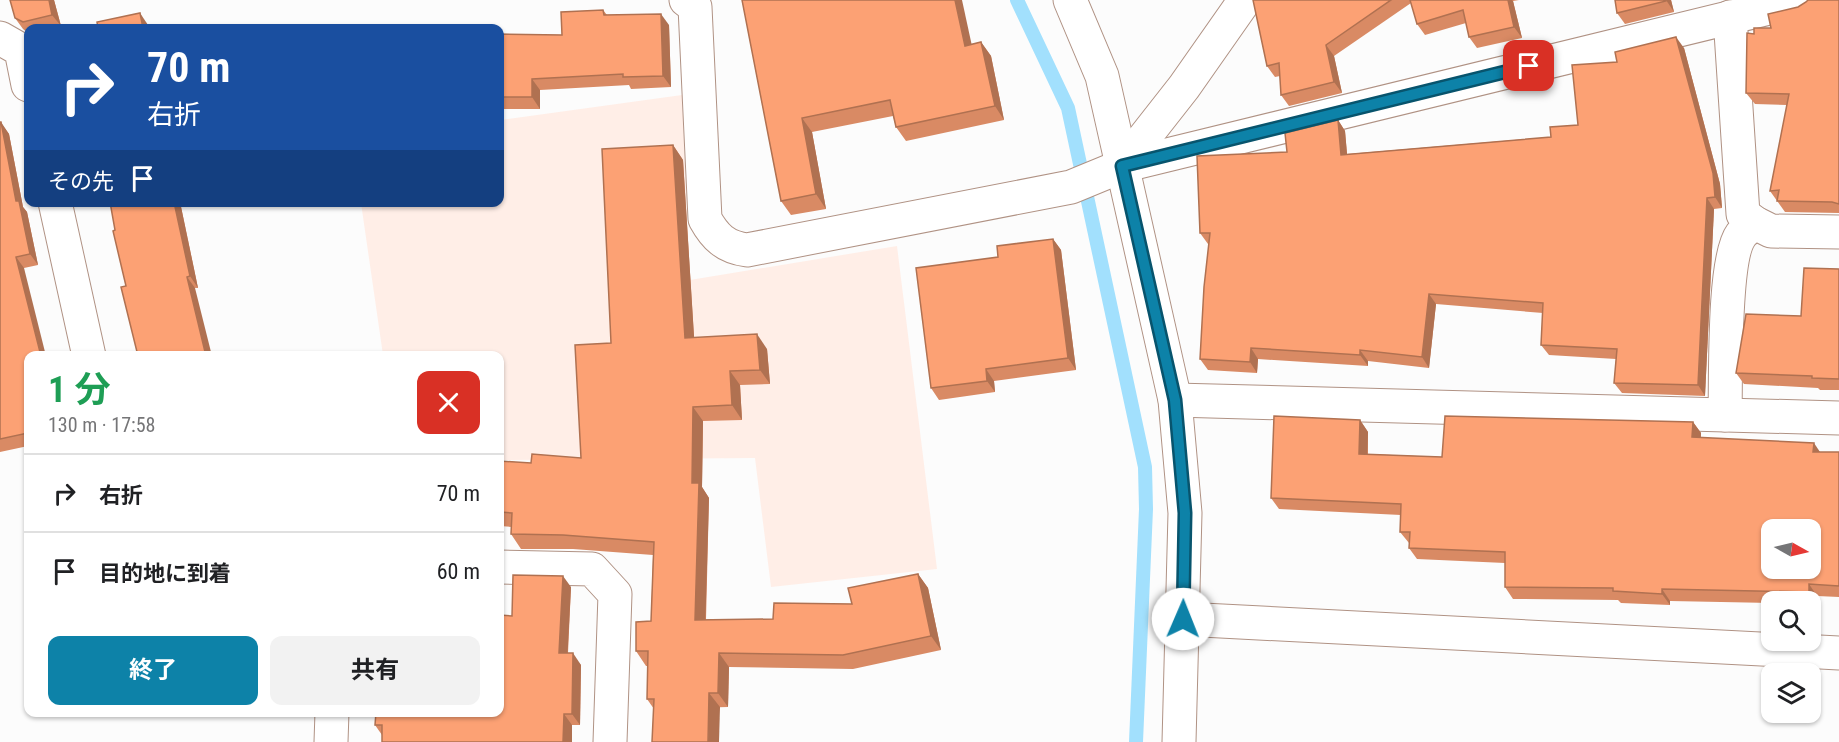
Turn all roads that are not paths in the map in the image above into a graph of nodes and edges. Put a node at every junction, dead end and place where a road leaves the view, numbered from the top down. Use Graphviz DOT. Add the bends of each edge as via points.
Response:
graph roads {
  1 [pos="686,0"];
  2 [pos="1070,0"];
  3 [pos="1245,0"];
  4 [pos="1802,0"];
  5 [pos="1715,13"];
  6 [pos="0,38"];
  7 [pos="24,65"];
  8 [pos="1122,166"];
  9 [pos="56,207"];
  10 [pos="1755,223"];
  11 [pos="1839,232"];
  12 [pos="88,351"];
  13 [pos="1175,400"];
  14 [pos="1725,415"];
  15 [pos="1839,418"];
  16 [pos="504,567"];
  17 [pos="1183,619"];
  18 [pos="1839,653"];
  19 [pos="332,717"];
  20 [pos="331,742"];
  21 [pos="610,742"];
  22 [pos="1179,742"];
  1 -- 8 [label="street" via="695,7 705,219 724,244 747,250 1071,187"];
  2 -- 8 [label="street" via="1102,76"];
  3 -- 8 [label="street"];
  4 -- 5 [label="street"];
  5 -- 8 [label="street"];
  5 -- 10 [label="street" via="1743,214"];
  6 -- 7 [label="street" via="21,50"];
  8 -- 13 [label="street"];
  9 -- 12 [label="street"];
  10 -- 11 [label="street" via="1771,231"];
  10 -- 14 [label="street" via="1740,236 1729,278"];
  13 -- 14 [label="street"];
  13 -- 17 [label="street" via="1185,513"];
  14 -- 15 [label="street"];
  16 -- 21 [label="street" via="592,569 615,594"];
  17 -- 18 [label="street"];
  17 -- 22 [label="street"];
  19 -- 20 [label="street"];
}
